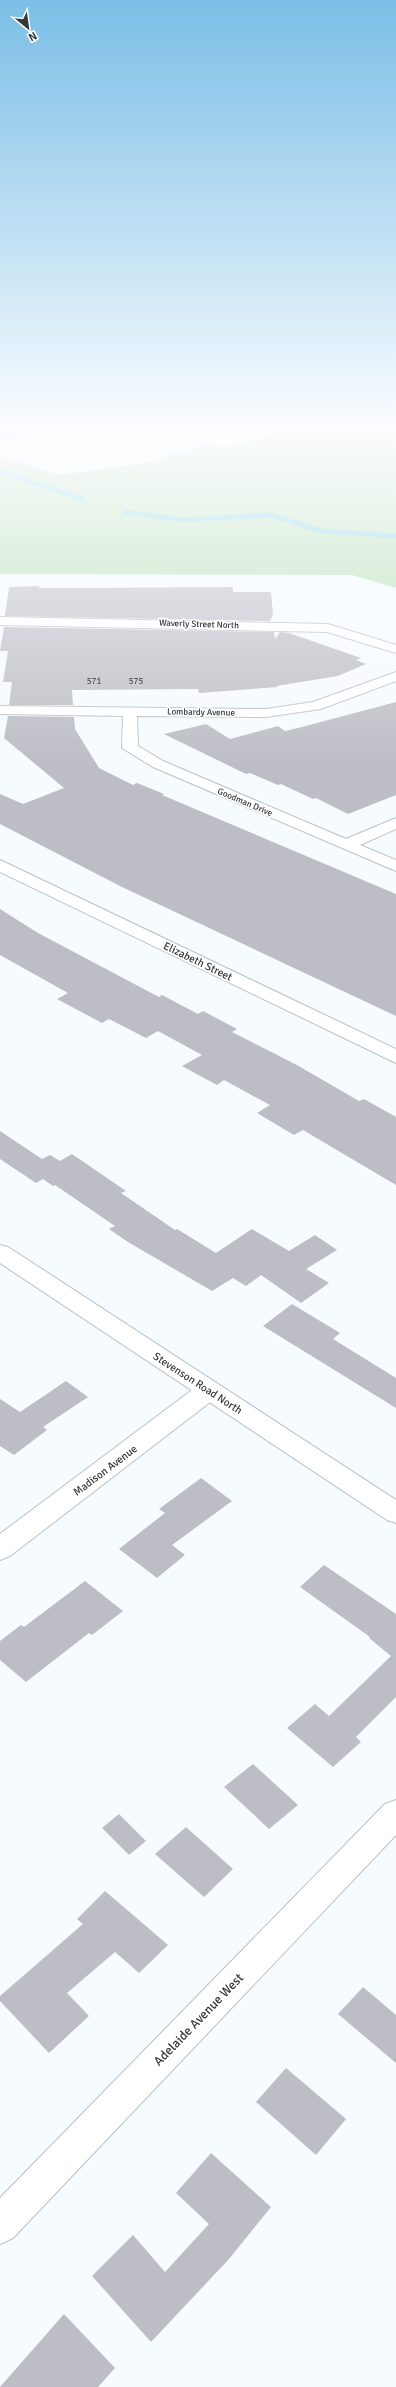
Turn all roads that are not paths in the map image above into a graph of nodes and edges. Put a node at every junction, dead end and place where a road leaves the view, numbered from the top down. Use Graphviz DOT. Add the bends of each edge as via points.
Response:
graph roads {
  1 [pos="0,621"];
  2 [pos="396,648"];
  3 [pos="396,676"];
  4 [pos="0,710"];
  5 [pos="130,711"];
  6 [pos="396,823"];
  7 [pos="345,845"];
  8 [pos="0,865"];
  9 [pos="396,866"];
  10 [pos="396,1057"];
  11 [pos="0,1252"];
  12 [pos="209,1390"];
  13 [pos="396,1513"];
  14 [pos="0,1549"];
  15 [pos="396,1814"];
  16 [pos="0,2224"];
  1 -- 2 [label="street, Waverly Street North" via="328,628"];
  3 -- 5 [label="street, Lombardy Avenue" via="316,706 266,713"];
  4 -- 5 [label="street, Lombardy Avenue"];
  5 -- 7 [label="street, Goodman Drive" via="130,748 158,764"];
  6 -- 7 [label="street"];
  7 -- 9 [label="street, Goodman Drive"];
  8 -- 10 [label="street, Elizabeth Street"];
  11 -- 12 [label="street, Stevenson Road North"];
  12 -- 13 [label="street, Stevenson Road North"];
  12 -- 14 [label="street, Madison Avenue"];
  15 -- 16 [label="street, Adelaide Avenue West"];
}
